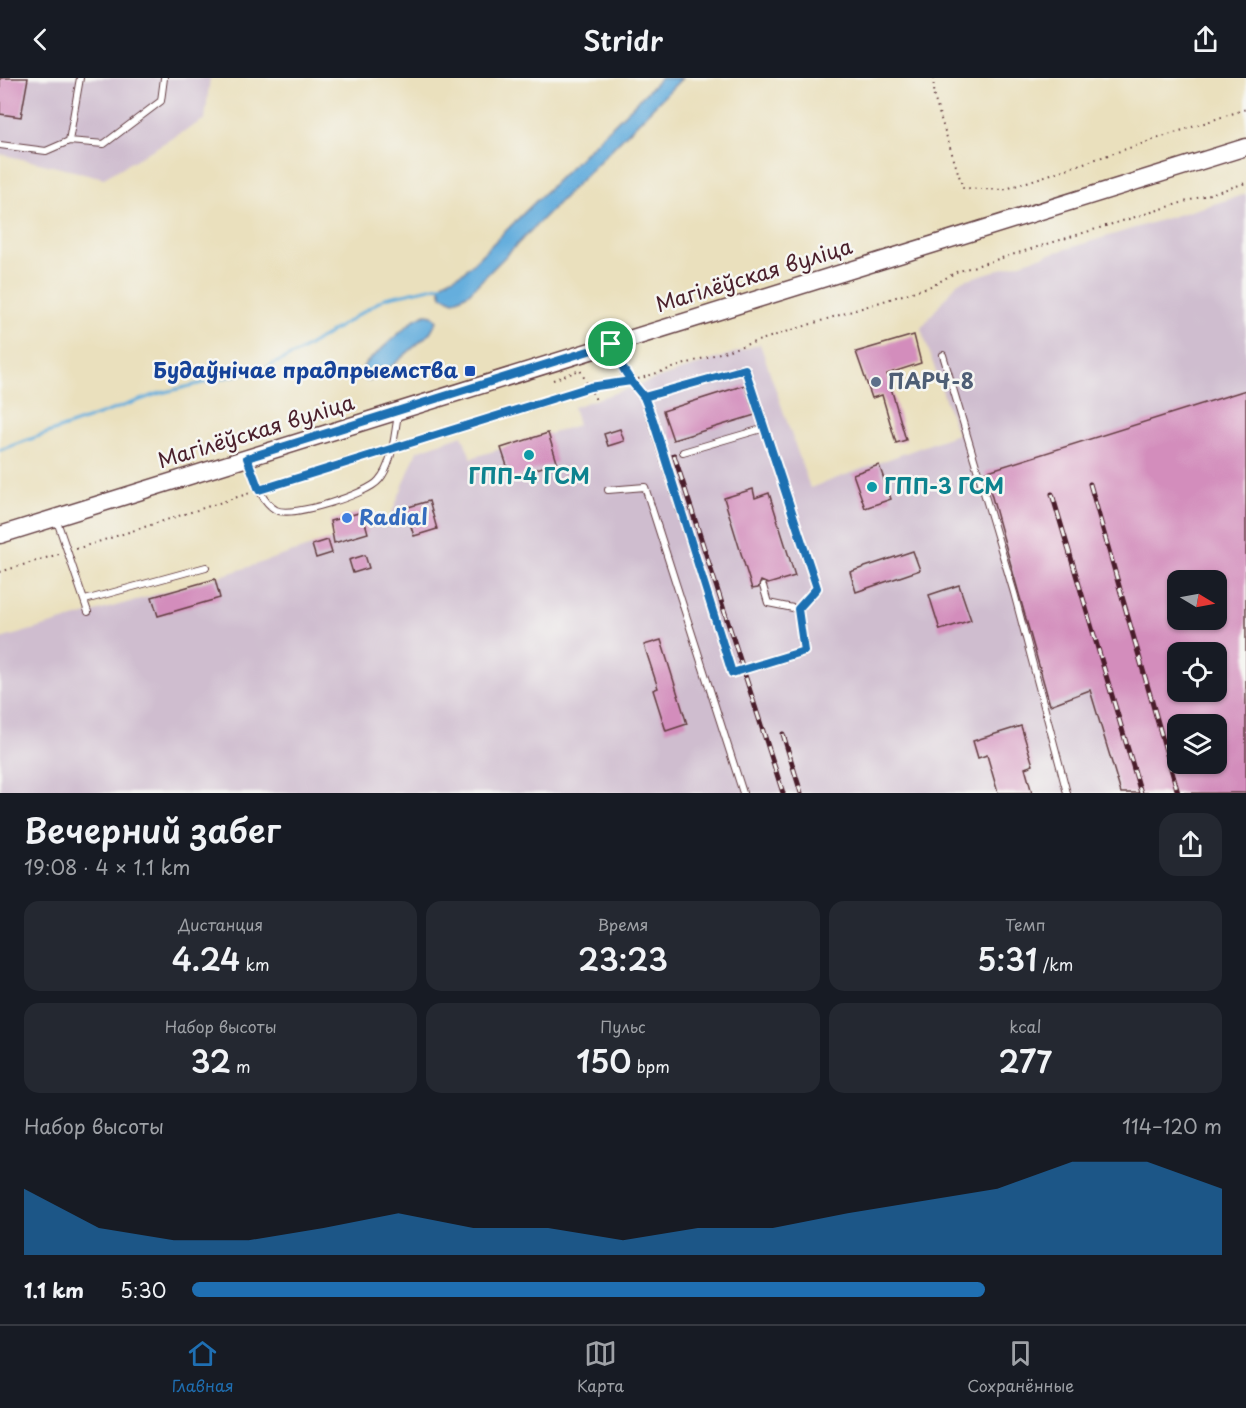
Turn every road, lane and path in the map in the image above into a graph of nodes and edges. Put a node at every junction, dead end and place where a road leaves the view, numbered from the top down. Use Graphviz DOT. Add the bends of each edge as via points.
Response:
graph roads {
  1 [pos="80,78"];
  2 [pos="164,78"];
  3 [pos="934,78"];
  4 [pos="1246,109"];
  5 [pos="69,141"];
  6 [pos="0,145"];
  7 [pos="1246,147"];
  8 [pos="1246,183"];
  9 [pos="611,344"];
  10 [pos="943,355"];
  11 [pos="553,380"];
  12 [pos="631,381"];
  13 [pos="590,387"];
  14 [pos="644,397"];
  15 [pos="596,400"];
  16 [pos="399,412"];
  17 [pos="765,428"];
  18 [pos="392,448"];
  19 [pos="684,452"];
  20 [pos="247,458"];
  21 [pos="259,490"];
  22 [pos="609,490"];
  23 [pos="56,518"];
  24 [pos="0,535"];
  25 [pos="67,551"];
  26 [pos="206,567"];
  27 [pos="0,572"];
  28 [pos="763,586"];
  29 [pos="85,600"];
  30 [pos="798,609"];
  31 [pos="88,612"];
  32 [pos="743,793"];
  33 [pos="1067,793"];
  1 -- 5 [label="lane"];
  2 -- 5 [label="lane" via="161,101 104,144"];
  3 -- 4 [label="path" via="933,94 963,188 1004,190"];
  5 -- 6 [label="lane" via="46,151"];
  7 -- 9 [label="street, Магілёўская вуліца"];
  8 -- 12 [label="path" via="956,272 934,285"];
  9 -- 12 [label="lane"];
  9 -- 16 [label="street, Магілёўская вуліца"];
  10 -- 33 [label="lane" via="1014,593"];
  11 -- 13 [label="path" via="580,370"];
  12 -- 13 [label="path"];
  12 -- 14 [label="lane"];
  13 -- 15 [label="path"];
  13 -- 18 [label="path"];
  14 -- 17 [label="lane" via="745,369"];
  14 -- 30 [label="lane" via="732,673 804,651"];
  16 -- 18 [label="lane"];
  16 -- 20 [label="street, Магілёўская вуліца"];
  17 -- 19 [label="lane"];
  17 -- 30 [label="lane" via="817,588"];
  18 -- 21 [label="path"];
  18 -- 21 [label="lane" via="381,478 370,488 303,510 277,510"];
  20 -- 21 [label="lane"];
  20 -- 23 [label="street, Магілёўская вуліца"];
  21 -- 25 [label="path"];
  22 -- 32 [label="lane" via="645,487"];
  23 -- 24 [label="street, Магілёўская вуліца"];
  23 -- 25 [label="lane"];
  25 -- 27 [label="path"];
  25 -- 29 [label="lane"];
  26 -- 29 [label="lane"];
  28 -- 30 [label="lane" via="768,603"];
  29 -- 31 [label="lane"];
}
